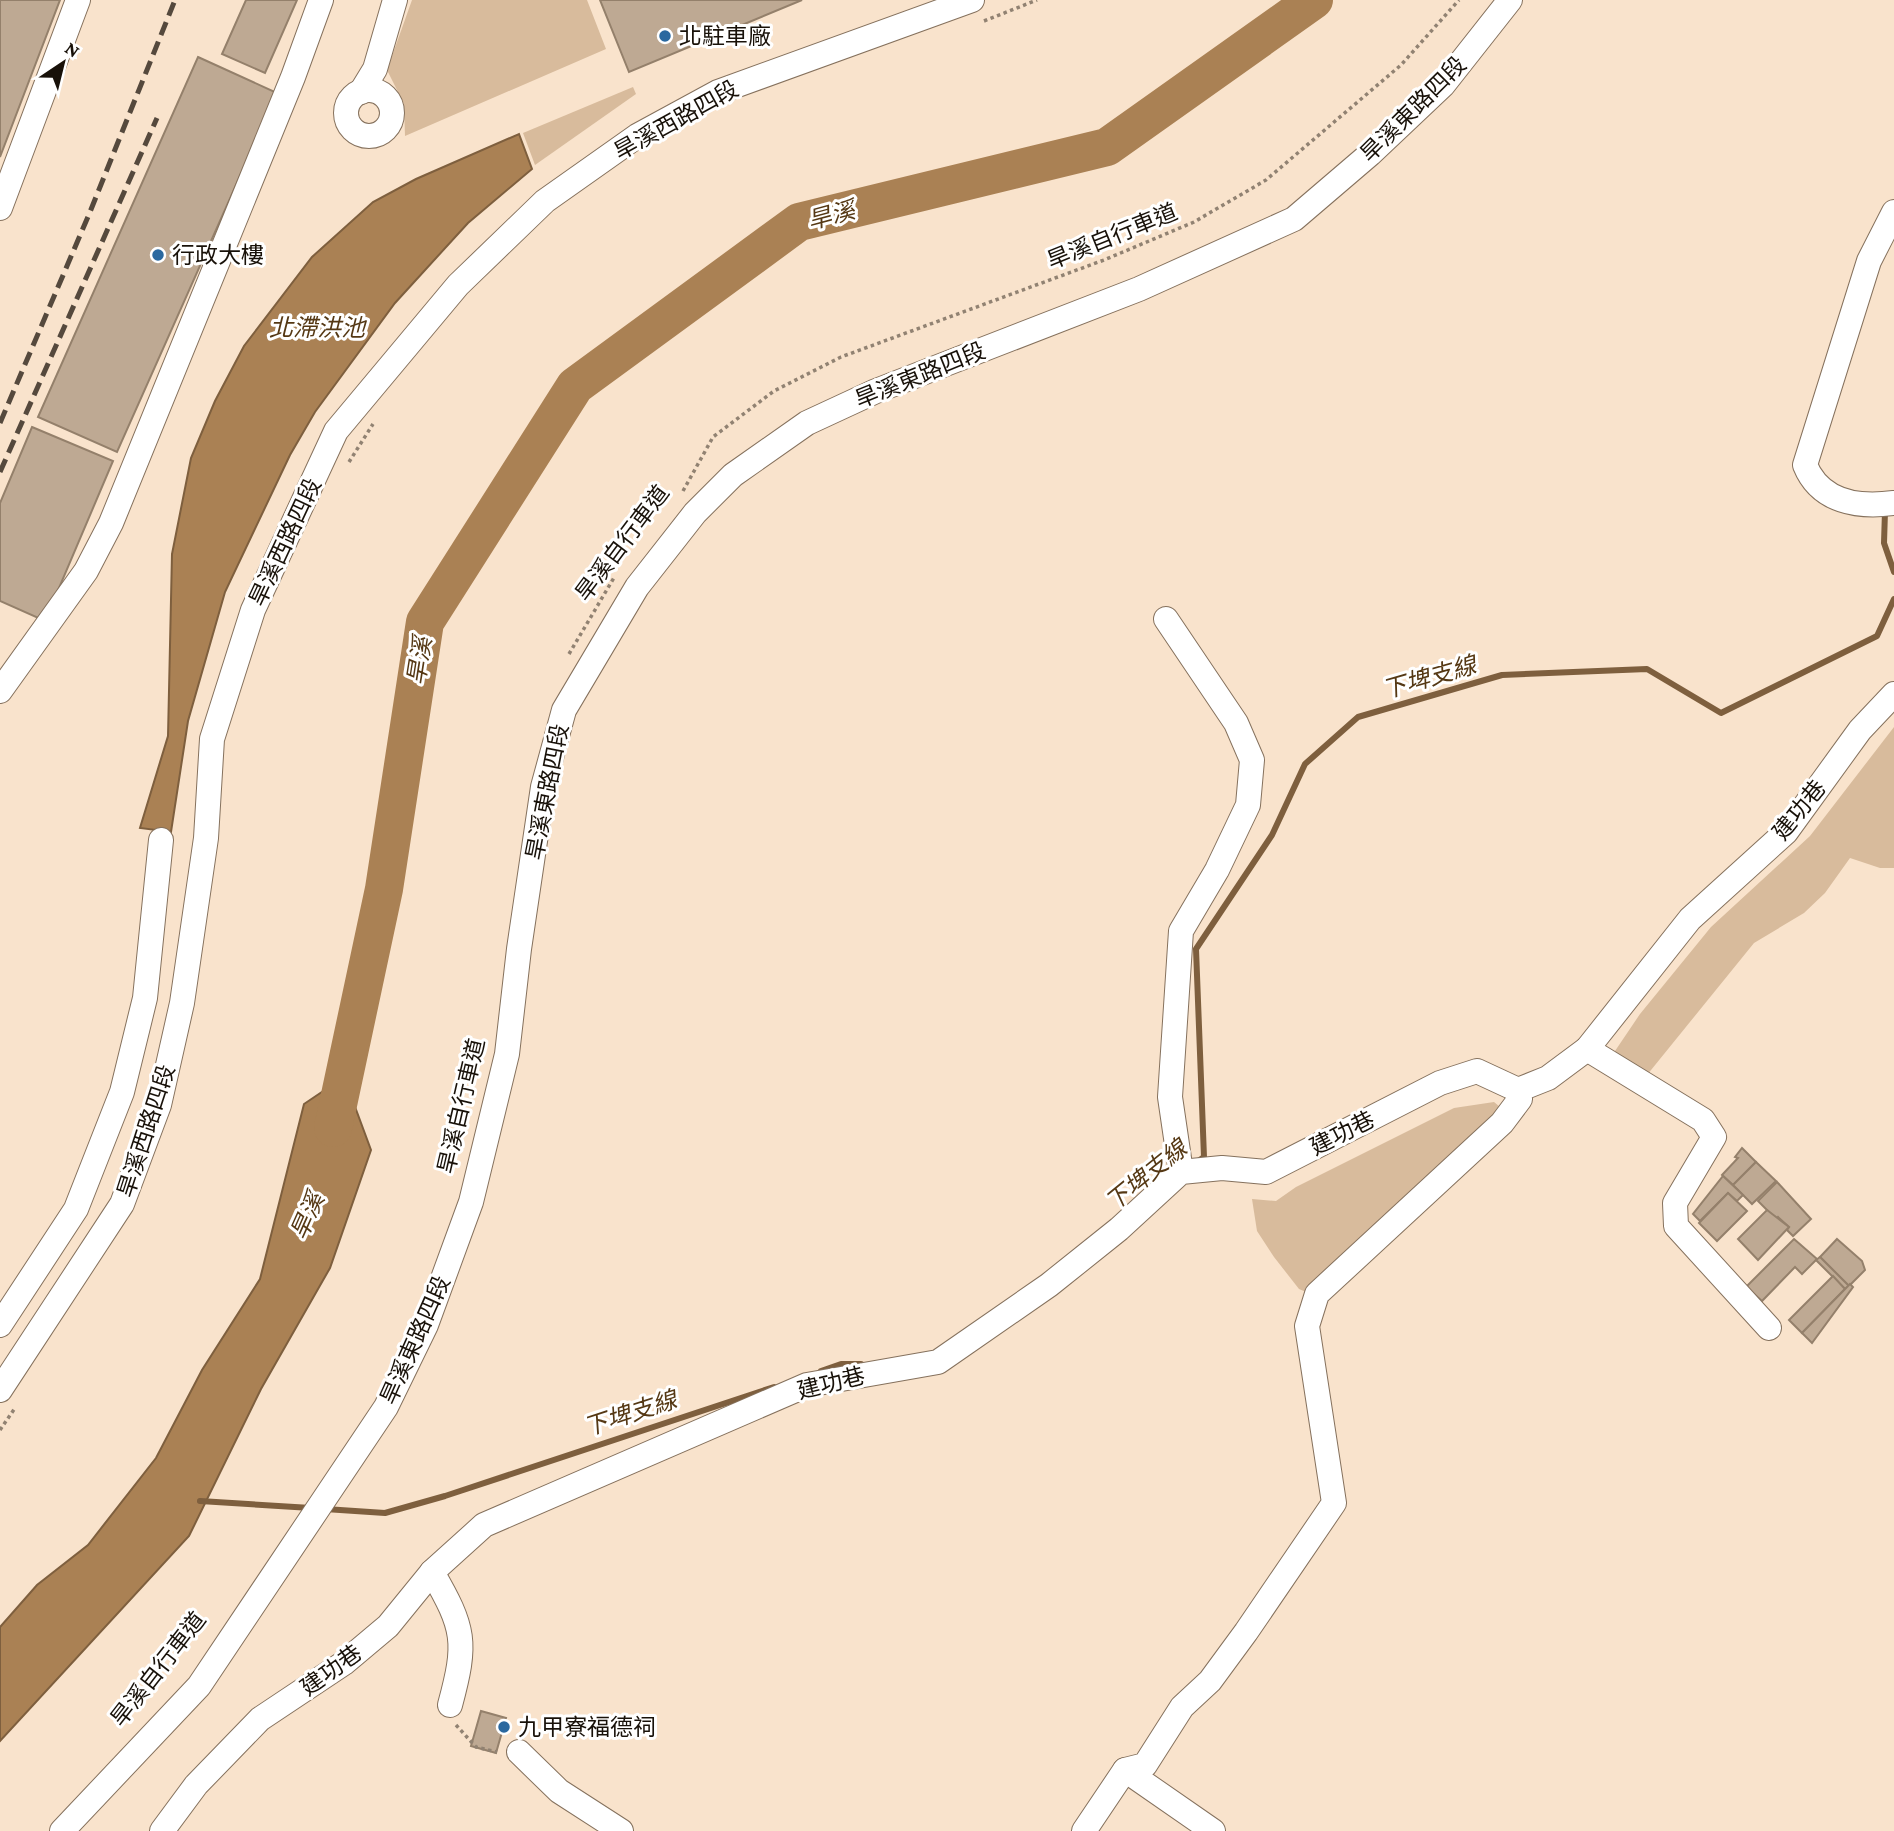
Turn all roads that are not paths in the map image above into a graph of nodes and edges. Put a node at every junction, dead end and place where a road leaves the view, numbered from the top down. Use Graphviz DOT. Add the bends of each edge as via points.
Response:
graph roads {
  1 [pos="78,0"];
  2 [pos="321,0"];
  3 [pos="395,0"];
  4 [pos="972,0"];
  5 [pos="1510,0"];
  6 [pos="372,93"];
  7 [pos="0,208"];
  8 [pos="1894,212"];
  9 [pos="1894,503"];
  10 [pos="1166,619"];
  11 [pos="0,691"];
  12 [pos="1894,694"];
  13 [pos="161,841"];
  14 [pos="1587,1049"];
  15 [pos="1518,1090"];
  16 [pos="1181,1172"];
  17 [pos="0,1325"];
  18 [pos="1769,1328"];
  19 [pos="7,1398"];
  20 [pos="432,1572"];
  21 [pos="450,1705"];
  22 [pos="519,1752"];
  23 [pos="1125,1770"];
  24 [pos="62,1831"];
  25 [pos="162,1831"];
  26 [pos="621,1831"];
  27 [pos="1084,1831"];
  28 [pos="1213,1831"];
  1 -- 7 [label="street"];
  2 -- 11 [label="street" via="111,523 86,571"];
  3 -- 6 [label="street"];
  4 -- 19 [label="street, 旱溪西路四段" via="718,92 637,136 545,201 458,285 336,431 253,610 212,739 206,838 183,1003 159,1105 122,1204"];
  5 -- 24 [label="street, 旱溪東路四段" via="1443,85 1294,219 1139,289 876,391 807,423 733,475 695,513 637,587 564,710 543,787 507,1054 471,1202 426,1325 386,1407 199,1686"];
  8 -- 9 [label="street" via="1865,272 1805,465 1811,480 1833,495 1864,507"];
  10 -- 16 [label="street" via="1236,723 1252,760 1248,805 1181,931 1170,1097"];
  12 -- 14 [label="street, 建功巷" via="1860,730 1786,832 1690,919"];
  13 -- 17 [label="street" via="145,998 122,1092 76,1209"];
  14 -- 15 [label="street, 建功巷" via="1548,1078"];
  14 -- 18 [label="street" via="1703,1120 1714,1137 1675,1203 1675,1226"];
  15 -- 16 [label="street, 建功巷" via="1477,1072 1440,1083 1266,1172 1222,1168"];
  15 -- 23 [label="street" via="1520,1099 1508,1117 1317,1294 1307,1326 1334,1503 1210,1681 1182,1707 1144,1765"];
  16 -- 20 [label="street, 建功巷" via="1049,1285 938,1362 807,1385 484,1524"];
  20 -- 21 [label="street" via="462,1638 463,1656"];
  20 -- 25 [label="street, 建功巷" via="388,1626 344,1663 261,1719 196,1785"];
  22 -- 26 [label="street" via="559,1791"];
  23 -- 27 [label="street"];
  23 -- 28 [label="street"];
}
